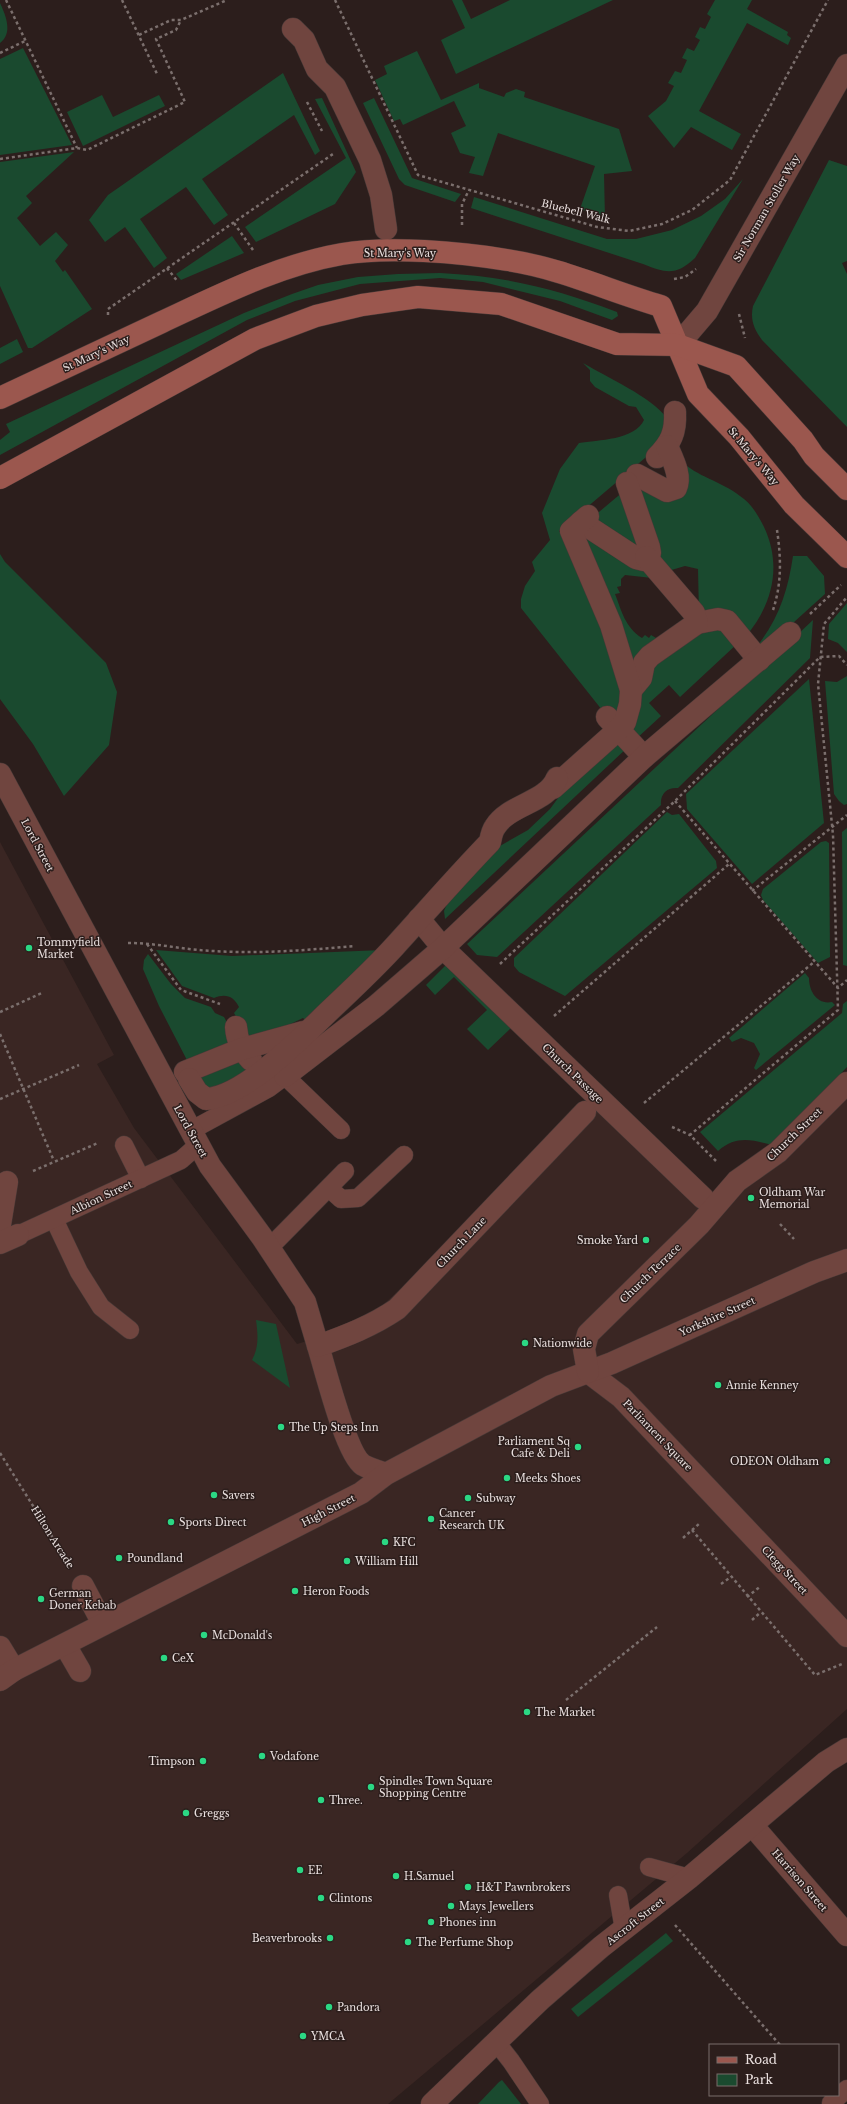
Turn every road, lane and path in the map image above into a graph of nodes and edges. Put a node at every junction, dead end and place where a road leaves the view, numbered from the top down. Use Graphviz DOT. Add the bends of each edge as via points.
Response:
graph roads {
  1 [pos="6,0"];
  2 [pos="122,0"];
  3 [pos="227,0"];
  4 [pos="335,0"];
  5 [pos="828,0"];
  6 [pos="181,20"];
  7 [pos="293,29"];
  8 [pos="139,35"];
  9 [pos="25,41"];
  10 [pos="0,53"];
  11 [pos="847,66"];
  12 [pos="317,69"];
  13 [pos="158,76"];
  14 [pos="323,134"];
  15 [pos="330,147"];
  16 [pos="77,148"];
  17 [pos="0,159"];
  18 [pos="469,190"];
  19 [pos="234,223"];
  20 [pos="462,228"];
  21 [pos="386,229"];
  22 [pos="254,254"];
  23 [pos="167,268"];
  24 [pos="180,287"];
  25 [pos="739,312"];
  26 [pos="108,320"];
  27 [pos="746,340"];
  28 [pos="678,344"];
  29 [pos="0,398"];
  30 [pos="675,412"];
  31 [pos="0,478"];
  32 [pos="847,489"];
  33 [pos="846,554"];
  34 [pos="646,557"];
  35 [pos="844,582"];
  36 [pos="847,598"];
  37 [pos="697,623"];
  38 [pos="790,633"];
  39 [pos="820,657"];
  40 [pos="759,660"];
  41 [pos="847,665"];
  42 [pos="631,690"];
  43 [pos="613,723"];
  44 [pos="644,758"];
  45 [pos="0,774"];
  46 [pos="675,801"];
  47 [pos="847,815"];
  48 [pos="832,828"];
  49 [pos="729,864"];
  50 [pos="752,891"];
  51 [pos="418,919"];
  52 [pos="128,943"];
  53 [pos="147,943"];
  54 [pos="389,945"];
  55 [pos="443,948"];
  56 [pos="814,962"];
  57 [pos="495,970"];
  58 [pos="847,980"];
  59 [pos="838,988"];
  60 [pos="42,993"];
  61 [pos="215,1002"];
  62 [pos="0,1012"];
  63 [pos="551,1018"];
  64 [pos="236,1027"];
  65 [pos="308,1031"];
  66 [pos="0,1034"];
  67 [pos="242,1050"];
  68 [pos="80,1065"];
  69 [pos="261,1072"];
  70 [pos="285,1076"];
  71 [pos="847,1083"];
  72 [pos="24,1090"];
  73 [pos="0,1099"];
  74 [pos="643,1104"];
  75 [pos="585,1112"];
  76 [pos="341,1130"];
  77 [pos="194,1138"];
  78 [pos="104,1140"];
  79 [pos="124,1145"];
  80 [pos="404,1155"];
  81 [pos="54,1161"];
  82 [pos="345,1171"];
  83 [pos="141,1179"];
  84 [pos="737,1181"];
  85 [pos="7,1182"];
  86 [pos="329,1188"];
  87 [pos="703,1198"];
  88 [pos="54,1219"];
  89 [pos="780,1224"];
  90 [pos="6,1234"];
  91 [pos="794,1239"];
  92 [pos="269,1248"];
  93 [pos="847,1260"];
  94 [pos="130,1330"];
  95 [pos="318,1346"];
  96 [pos="588,1372"];
  97 [pos="0,1453"];
  98 [pos="386,1474"];
  99 [pos="722,1503"];
  100 [pos="692,1530"];
  101 [pos="731,1577"];
  102 [pos="767,1582"];
  103 [pos="722,1584"];
  104 [pos="83,1586"];
  105 [pos="748,1597"];
  106 [pos="761,1612"];
  107 [pos="752,1620"];
  108 [pos="103,1624"];
  109 [pos="657,1627"];
  110 [pos="847,1636"];
  111 [pos="65,1645"];
  112 [pos="0,1647"];
  113 [pos="847,1662"];
  114 [pos="80,1671"];
  115 [pos="7,1675"];
  116 [pos="566,1700"];
  117 [pos="847,1750"];
  118 [pos="752,1825"];
  119 [pos="648,1867"];
  120 [pos="689,1878"];
  121 [pos="618,1895"];
  122 [pos="670,1919"];
  123 [pos="624,1930"];
  124 [pos="847,1935"];
  125 [pos="496,2042"];
  126 [pos="779,2044"];
  127 [pos="847,2089"];
  128 [pos="831,2103"];
  129 [pos="432,2104"];
  130 [pos="540,2104"];
  1 -- 9 [label="path"];
  2 -- 8 [label="path"];
  3 -- 6 [label="path"];
  4 -- 18 [label="path, Bluebell Walk" via="418,175"];
  5 -- 18 [label="path, Bluebell Walk" via="730,180 692,210 662,224 629,231 597,227"];
  6 -- 8 [label="path" via="171,20"];
  6 -- 16 [label="path" via="176,30 156,39 185,102 87,150"];
  7 -- 12 [label="street" via="304,40"];
  8 -- 13 [label="path"];
  9 -- 10 [label="path"];
  9 -- 16 [label="path"];
  11 -- 28 [label="street, Sir Norman Stoller Way" via="707,311"];
  12 -- 14 [label="path" via="306,100"];
  12 -- 21 [label="street" via="335,87 370,160 381,195"];
  15 -- 19 [label="path" via="333,154"];
  16 -- 17 [label="path"];
  18 -- 20 [label="path" via="462,204"];
  19 -- 22 [label="path"];
  19 -- 23 [label="path"];
  23 -- 24 [label="path"];
  23 -- 26 [label="path" via="108,309"];
  25 -- 27 [label="path"];
  28 -- 29 [label="main road, St Mary's Way" via="661,306 544,268 460,254 387,251 343,254 288,267 202,303"];
  28 -- 31 [label="main road" via="617,344 501,304 418,297 362,305 316,316 255,338"];
  28 -- 32 [label="main road" via="736,366 803,440 814,456"];
  28 -- 33 [label="main road, St Mary's Way" via="698,394 739,436 794,505"];
  30 -- 34 [label="street" via="673,436 642,469 650,553"];
  34 -- 37 [label="street" via="694,614"];
  34 -- 42 [label="street" via="644,560 636,558 584,520 571,531 611,625"];
  35 -- 38 [label="path"];
  36 -- 39 [label="path" via="824,624"];
  37 -- 40 [label="street" via="718,619 727,621"];
  37 -- 42 [label="street" via="650,656 644,664 640,678"];
  38 -- 40 [label="street"];
  39 -- 41 [label="path" via="839,656"];
  39 -- 46 [label="path"];
  39 -- 48 [label="path" via="818,684"];
  40 -- 44 [label="street"];
  42 -- 43 [label="street" via="630,704 624,722"];
  43 -- 44 [label="street"];
  43 -- 51 [label="street" via="556,783 510,813 495,827 490,842"];
  44 -- 55 [label="street"];
  45 -- 77 [label="street, Lord Street"];
  46 -- 49 [label="path"];
  46 -- 57 [label="path"];
  47 -- 48 [label="path"];
  48 -- 50 [label="path"];
  48 -- 59 [label="path"];
  49 -- 50 [label="path"];
  49 -- 63 [label="path"];
  50 -- 56 [label="path"];
  51 -- 54 [label="street"];
  51 -- 55 [label="street, Church Passage"];
  52 -- 53 [label="path"];
  53 -- 54 [label="path" via="212,951 248,952"];
  53 -- 61 [label="path" via="181,990"];
  54 -- 65 [label="street"];
  55 -- 70 [label="street" via="376,1006"];
  55 -- 87 [label="street, Church Passage"];
  56 -- 59 [label="path"];
  56 -- 74 [label="path"];
  58 -- 59 [label="path"];
  59 -- 84 [label="path" via="838,1010 690,1135"];
  60 -- 62 [label="path"];
  64 -- 67 [label="street"];
  65 -- 67 [label="street"];
  65 -- 69 [label="street"];
  66 -- 72 [label="path"];
  67 -- 69 [label="street"];
  67 -- 69 [label="street" via="187,1076 196,1092 206,1100 217,1099"];
  68 -- 72 [label="path"];
  70 -- 76 [label="lane"];
  70 -- 77 [label="lane, Albion Street"];
  71 -- 84 [label="street, Church Street" via="778,1152"];
  72 -- 73 [label="path"];
  72 -- 81 [label="path"];
  75 -- 95 [label="street, Church Lane" via="397,1309 353,1333"];
  77 -- 83 [label="lane, Albion Street" via="181,1160"];
  77 -- 92 [label="street, Lord Street" via="210,1166"];
  78 -- 81 [label="path"];
  79 -- 83 [label="lane"];
  80 -- 86 [label="lane" via="358,1198 341,1199"];
  81 -- 85 [label="path"];
  82 -- 86 [label="lane"];
  83 -- 88 [label="lane, Albion Street"];
  84 -- 96 [label="street, Church Terrace" via="699,1225 588,1334 584,1349"];
  85 -- 90 [label="street"];
  86 -- 92 [label="lane"];
  88 -- 90 [label="lane, Albion Street"];
  88 -- 94 [label="lane" via="79,1272 102,1307"];
  89 -- 91 [label="path"];
  92 -- 95 [label="street, Lord Street" via="305,1302"];
  93 -- 96 [label="street, Yorkshire Street" via="814,1272 612,1364"];
  95 -- 98 [label="street, Lord Street" via="354,1454 363,1465"];
  96 -- 98 [label="street, High Street" via="551,1386"];
  96 -- 99 [label="street, Parliament Square" via="621,1397"];
  97 -- 104 [label="path, Hilton Arcade"];
  98 -- 108 [label="street, High Street" via="360,1493"];
  99 -- 110 [label="street, Clegg Street"];
  100 -- 101 [label="path"];
  101 -- 103 [label="path"];
  101 -- 105 [label="path"];
  102 -- 105 [label="path"];
  104 -- 108 [label="street"];
  105 -- 106 [label="path"];
  106 -- 107 [label="path"];
  106 -- 113 [label="path" via="815,1675"];
  108 -- 111 [label="street, High Street"];
  109 -- 116 [label="path"];
  111 -- 114 [label="street"];
  111 -- 115 [label="street, High Street"];
  112 -- 115 [label="street"];
  117 -- 118 [label="street, Ascroft Street" via="826,1762"];
  118 -- 120 [label="street, Ascroft Street"];
  118 -- 124 [label="street, Harrison Street"];
  119 -- 120 [label="lane"];
  120 -- 123 [label="street, Ascroft Street"];
  121 -- 123 [label="lane"];
  122 -- 126 [label="path"];
  123 -- 125 [label="street, Ascroft Street" via="540,2000"];
  125 -- 129 [label="street, Ascroft Street"];
  125 -- 130 [label="lane" via="512,2061"];
  127 -- 128 [label="lane"];
}
